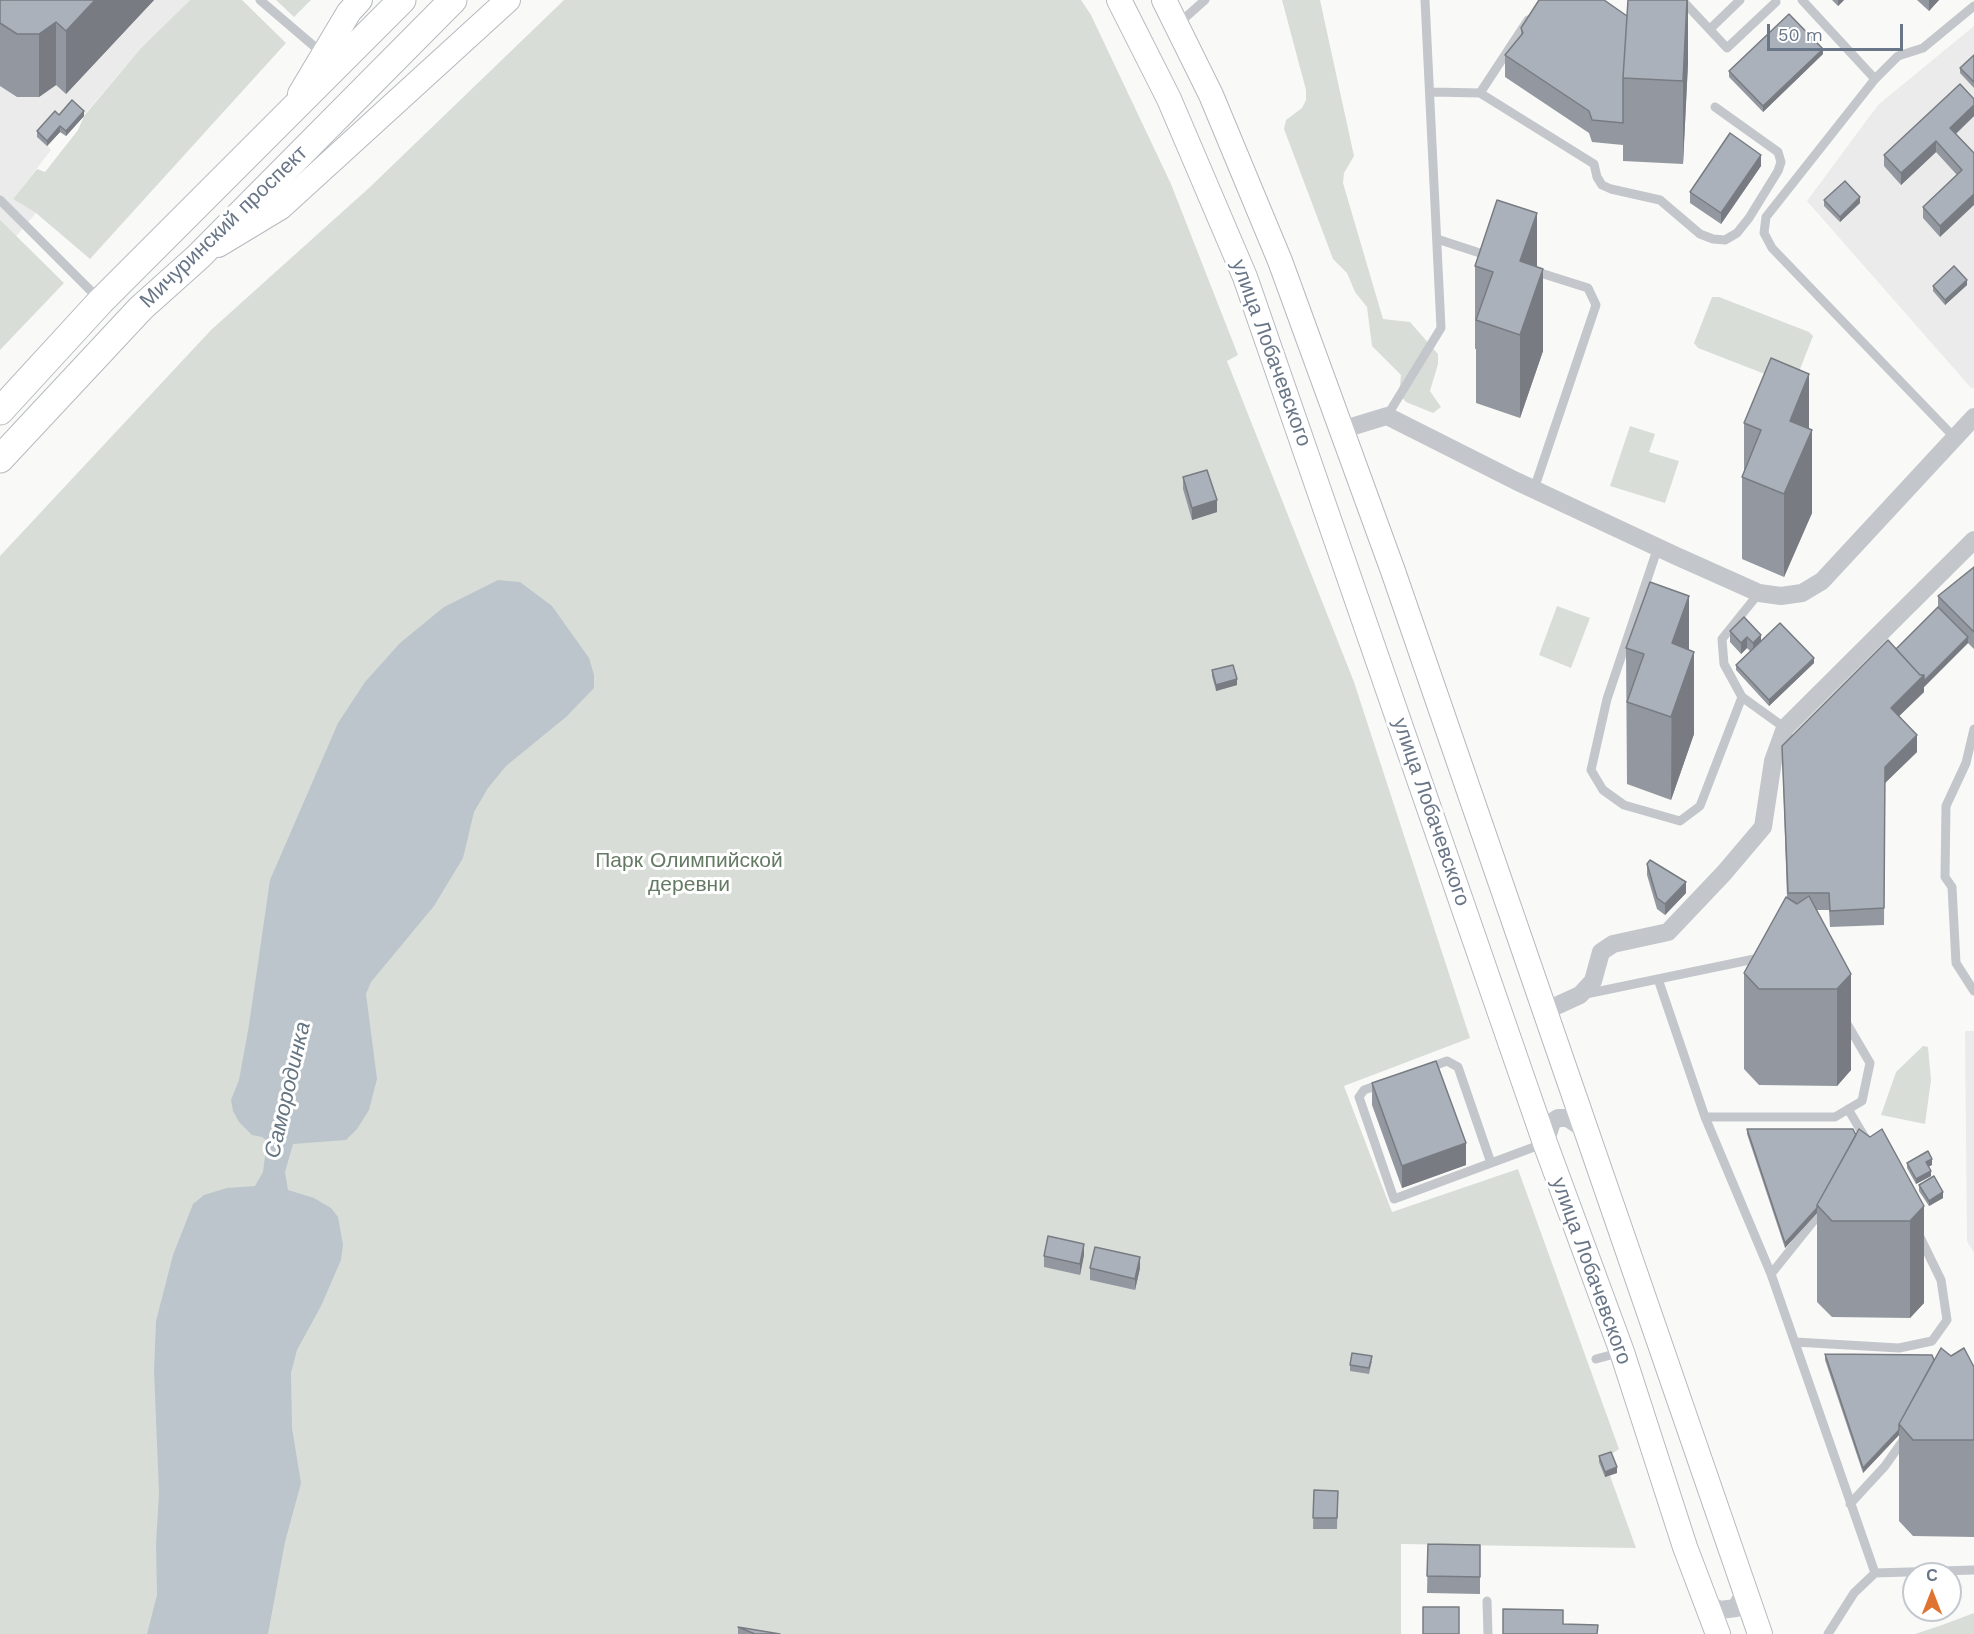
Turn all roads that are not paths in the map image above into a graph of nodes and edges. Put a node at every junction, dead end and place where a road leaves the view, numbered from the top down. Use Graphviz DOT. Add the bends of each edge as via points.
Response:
graph roads {
  1 [pos="260,0"];
  2 [pos="360,0"];
  3 [pos="402,0"];
  4 [pos="453,0"];
  5 [pos="508,0"];
  6 [pos="1119,0"];
  7 [pos="1164,0"];
  8 [pos="1205,0"];
  9 [pos="1425,0"];
  10 [pos="1682,0"];
  11 [pos="1740,0"];
  12 [pos="1802,0"];
  13 [pos="1776,2"];
  14 [pos="1974,6"];
  15 [pos="1534,10"];
  16 [pos="1177,26"];
  17 [pos="1710,29"];
  18 [pos="324,55"];
  19 [pos="1875,79"];
  20 [pos="1431,92"];
  21 [pos="1480,93"];
  22 [pos="1715,107"];
  23 [pos="289,113"];
  24 [pos="0,200"];
  25 [pos="1437,239"];
  26 [pos="198,257"];
  27 [pos="1502,260"];
  28 [pos="1524,267"];
  29 [pos="101,302"];
  30 [pos="0,411"];
  31 [pos="1387,416"];
  32 [pos="1974,417"];
  33 [pos="1341,430"];
  34 [pos="1954,437"];
  35 [pos="0,459"];
  36 [pos="1534,489"];
  37 [pos="1974,540"];
  38 [pos="1658,547"];
  39 [pos="1759,593"];
  40 [pos="1742,697"];
  41 [pos="1785,728"];
  42 [pos="1974,729"];
  43 [pos="1769,956"];
  44 [pos="1658,979"];
  45 [pos="1974,991"];
  46 [pos="1580,995"];
  47 [pos="1543,1012"];
  48 [pos="1842,1016"];
  49 [pos="1416,1072"];
  50 [pos="1395,1079"];
  51 [pos="1848,1109"];
  52 [pos="1706,1117"];
  53 [pos="1584,1129"];
  54 [pos="1545,1143"];
  55 [pos="1870,1148"];
  56 [pos="1491,1163"];
  57 [pos="1835,1200"];
  58 [pos="1914,1227"];
  59 [pos="1771,1274"];
  60 [pos="1795,1342"];
  61 [pos="1924,1343"];
  62 [pos="1622,1352"];
  63 [pos="1929,1353"];
  64 [pos="1596,1359"];
  65 [pos="1908,1434"];
  66 [pos="1850,1504"];
  67 [pos="1974,1570"];
  68 [pos="1875,1573"];
  69 [pos="1742,1582"];
  70 [pos="1705,1596"];
  71 [pos="1487,1601"];
  72 [pos="1488,1634"];
  73 [pos="1718,1634"];
  74 [pos="1760,1634"];
  75 [pos="1828,1634"];
  1 -- 18 [label="lane"];
  2 -- 18 [label="main road"];
  3 -- 23 [label="main road, Мичуринский проспект"];
  4 -- 26 [label="main road, Мичуринский проспект"];
  5 -- 26 [label="main road" via="281,207"];
  6 -- 54 [label="main road, улица Лобачевского" via="1168,99 1245,277"];
  7 -- 16 [label="main road, улица Лобачевского"];
  8 -- 16 [label="lane"];
  9 -- 20 [label="lane"];
  10 -- 17 [label="lane"];
  11 -- 17 [label="lane"];
  12 -- 19 [label="lane"];
  13 -- 17 [label="lane" via="1727,48"];
  14 -- 19 [label="lane" via="1923,48 1898,56"];
  15 -- 21 [label="lane"];
  16 -- 33 [label="main road, улица Лобачевского" via="1211,95 1280,261"];
  18 -- 23 [label="main road"];
  19 -- 34 [label="lane" via="1766,217 1764,233 1772,248"];
  20 -- 21 [label="lane"];
  20 -- 25 [label="lane"];
  21 -- 22 [label="lane" via="1594,164 1602,185 1660,200 1700,234 1725,240 1749,218 1781,162 1779,152"];
  23 -- 29 [label="main road, Мичуринский проспект"];
  24 -- 29 [label="lane"];
  25 -- 27 [label="lane"];
  25 -- 31 [label="lane" via="1441,328"];
  26 -- 35 [label="main road, Мичуринский проспект" via="141,308"];
  28 -- 36 [label="lane" via="1588,288 1596,305"];
  29 -- 30 [label="main road, Мичуринский проспект"];
  31 -- 33 [label="street"];
  31 -- 36 [label="street"];
  32 -- 34 [label="street"];
  33 -- 47 [label="main road, улица Лобачевского"];
  34 -- 39 [label="street" via="1822,581 1802,593"];
  36 -- 38 [label="street"];
  37 -- 41 [label="street"];
  38 -- 39 [label="street"];
  38 -- 40 [label="lane" via="1606,699 1591,770 1603,790 1624,805 1680,820 1700,806"];
  39 -- 40 [label="lane" via="1722,639 1724,664"];
  40 -- 41 [label="lane"];
  41 -- 46 [label="street" via="1773,761 1763,827 1668,932 1612,944 1601,952 1593,981"];
  42 -- 45 [label="lane" via="1966,763 1946,806 1945,877 1952,886 1956,963"];
  43 -- 44 [label="lane"];
  44 -- 46 [label="lane"];
  44 -- 52 [label="lane"];
  46 -- 47 [label="street"];
  47 -- 53 [label="main road, улица Лобачевского"];
  48 -- 51 [label="lane" via="1870,1063 1862,1101"];
  49 -- 56 [label="lane" via="1447,1061 1458,1067"];
  50 -- 56 [label="lane" via="1364,1090 1359,1097 1394,1199"];
  51 -- 52 [label="lane" via="1835,1117"];
  51 -- 55 [label="lane"];
  52 -- 59 [label="lane"];
  53 -- 54 [label="street" via="1568,1118 1558,1118 1547,1131"];
  53 -- 69 [label="main road, улица Лобачевского"];
  54 -- 56 [label="lane"];
  54 -- 62 [label="main road, улица Лобачевского"];
  57 -- 59 [label="lane"];
  58 -- 61 [label="lane" via="1941,1280 1947,1320 1932,1341"];
  59 -- 60 [label="lane"];
  60 -- 61 [label="lane" via="1899,1348"];
  60 -- 66 [label="lane"];
  61 -- 63 [label="lane"];
  62 -- 64 [label="lane"];
  62 -- 70 [label="main road, улица Лобачевского" via="1685,1547"];
  65 -- 66 [label="lane"];
  66 -- 68 [label="lane"];
  67 -- 68 [label="lane"];
  68 -- 75 [label="lane" via="1854,1593"];
  69 -- 70 [label="street" via="1743,1594 1736,1608 1720,1610"];
  69 -- 74 [label="main road, улица Лобачевского"];
  70 -- 73 [label="main road, улица Лобачевского"];
  71 -- 72 [label="lane"];
}
